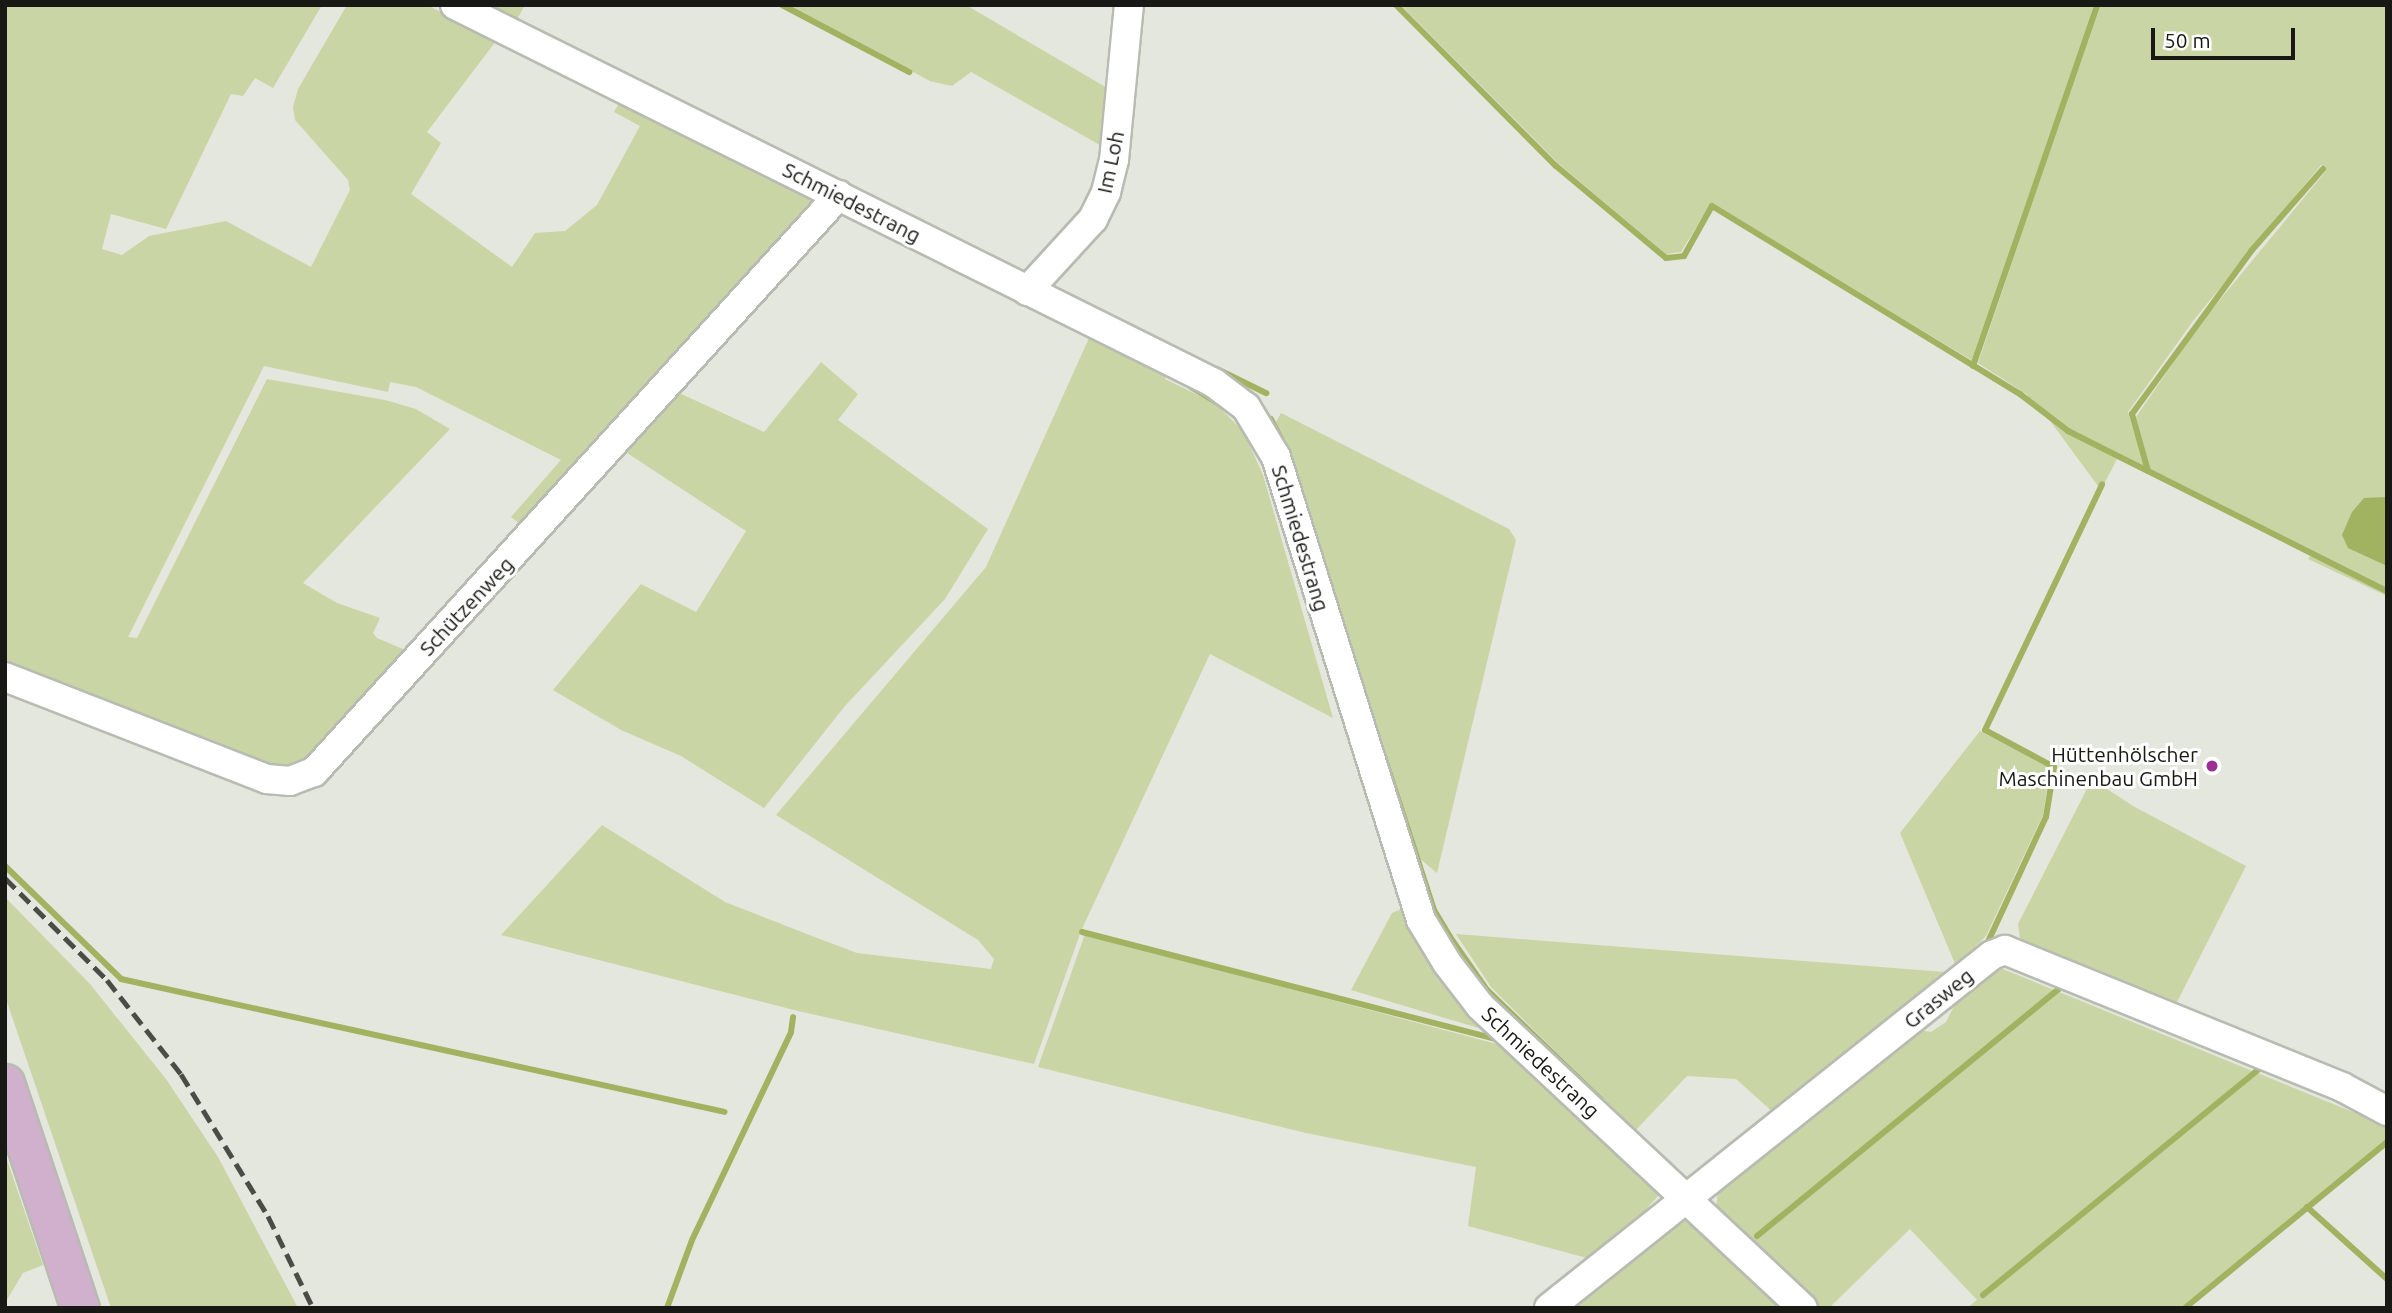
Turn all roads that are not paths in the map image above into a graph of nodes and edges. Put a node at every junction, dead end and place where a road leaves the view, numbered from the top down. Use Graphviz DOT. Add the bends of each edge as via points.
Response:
graph roads {
  1 [pos="455,5"];
  2 [pos="1129,5"];
  3 [pos="839,195"];
  4 [pos="1027,291"];
  5 [pos="5,677"];
  6 [pos="5,1083"];
  7 [pos="2387,1111"];
  8 [pos="1688,1199"];
  9 [pos="79,1308"];
  10 [pos="1549,1308"];
  11 [pos="1803,1308"];
  1 -- 3 [label="street, Schmiedestrang"];
  2 -- 4 [label="street, Im Loh" via="1114,160 1106,192 1093,219"];
  3 -- 4 [label="street, Schmiedestrang"];
  3 -- 5 [label="street, Schützenweg" via="314,772 290,781 267,779"];
  4 -- 8 [label="street, Schmiedestrang" via="1214,383 1246,407 1276,457 1421,920 1480,1006"];
  6 -- 9 [label="main road"];
  7 -- 8 [label="street, Grasweg" via="2342,1087 2005,950 1992,955"];
  8 -- 10 [label="street, Grasweg"];
  8 -- 11 [label="street, Schmiedestrang"];
}
